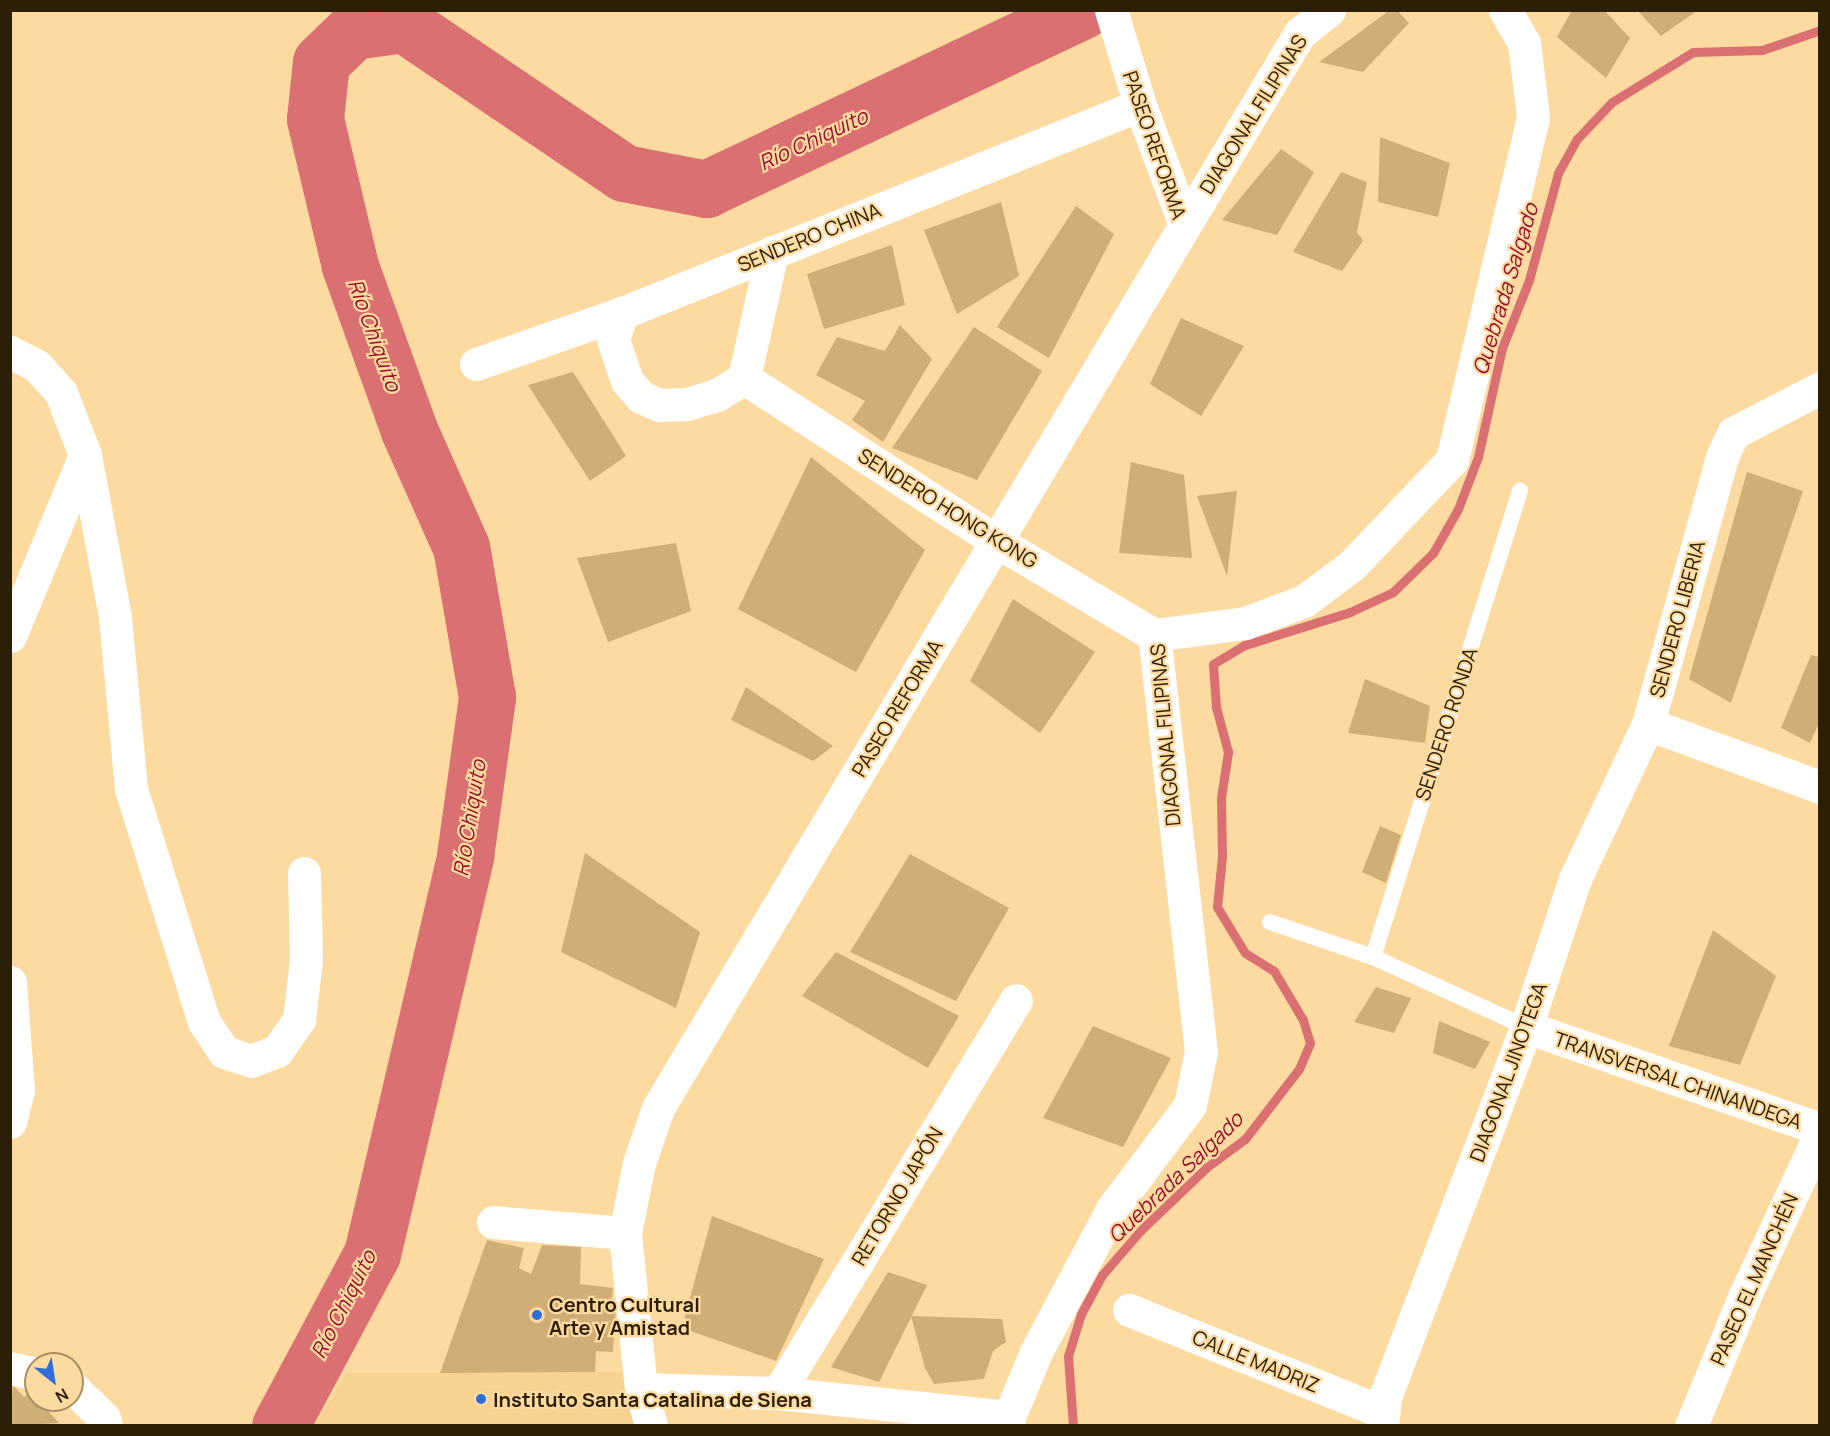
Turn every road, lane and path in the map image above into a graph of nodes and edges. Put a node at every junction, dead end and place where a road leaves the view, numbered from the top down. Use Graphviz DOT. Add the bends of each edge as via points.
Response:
graph roads {
  1 [pos="1111,10"];
  2 [pos="1329,10"];
  3 [pos="1505,10"];
  4 [pos="1140,105"];
  5 [pos="1185,225"];
  6 [pos="772,252"];
  7 [pos="622,313"];
  8 [pos="11,354"];
  9 [pos="476,364"];
  10 [pos="744,378"];
  11 [pos="1820,388"];
  12 [pos="85,455"];
  13 [pos="1520,491"];
  14 [pos="996,541"];
  15 [pos="1154,635"];
  16 [pos="10,636"];
  17 [pos="1648,724"];
  18 [pos="1820,787"];
  19 [pos="304,873"];
  20 [pos="1270,922"];
  21 [pos="1373,957"];
  22 [pos="10,982"];
  23 [pos="1016,1000"];
  24 [pos="1526,1027"];
  25 [pos="10,1122"];
  26 [pos="1820,1129"];
  27 [pos="1820,1134"];
  28 [pos="493,1222"];
  29 [pos="625,1233"];
  30 [pos="1129,1311"];
  31 [pos="640,1389"];
  32 [pos="778,1393"];
  33 [pos="84,1399"];
  34 [pos="1382,1419"];
  35 [pos="1009,1421"];
  36 [pos="106,1425"];
  37 [pos="651,1425"];
  38 [pos="1691,1425"];
  1 -- 4 [label="street, PASEO REFORMA"];
  2 -- 5 [label="street, DIAGONAL FILIPINAS" via="1300,33"];
  3 -- 15 [label="street, DIAGONAL FILIPINAS" via="1524,43 1533,117 1452,460 1351,566 1304,601 1245,623"];
  4 -- 5 [label="street, PASEO REFORMA"];
  4 -- 6 [label="street, SENDERO CHINA"];
  5 -- 14 [label="street, PASEO REFORMA"];
  6 -- 7 [label="street, SENDERO CHINA"];
  6 -- 10 [label="street"];
  7 -- 9 [label="street, SENDERO CHINA"];
  7 -- 10 [label="street" via="613,339 627,381 641,397 659,405 687,405 717,395"];
  8 -- 12 [label="street" via="37,366 62,393"];
  10 -- 14 [label="street, SENDERO HONG KONG"];
  11 -- 17 [label="street, SENDERO LIBERIA" via="1733,433 1722,458"];
  12 -- 16 [label="street"];
  12 -- 19 [label="street" via="115,617 131,789 204,1022 224,1053 250,1061 277,1051 299,1019 306,960"];
  13 -- 21 [label="lane, SENDERO RONDA"];
  14 -- 15 [label="street, SENDERO HONG KONG"];
  14 -- 29 [label="street, PASEO REFORMA" via="658,1108 639,1162"];
  15 -- 35 [label="street, DIAGONAL FILIPINAS" via="1201,1052 1190,1105 1113,1209 1036,1352"];
  17 -- 18 [label="street, SENDERO LIBERIA"];
  17 -- 24 [label="street, DIAGONAL JINOTEGA" via="1575,879"];
  20 -- 21 [label="lane, TRANSVERSAL CHINANDEGA"];
  21 -- 24 [label="lane, TRANSVERSAL CHINANDEGA"];
  22 -- 25 [label="street" via="18,1090"];
  23 -- 32 [label="street, RETORNO JAPÓN"];
  24 -- 26 [label="street, TRANSVERSAL CHINANDEGA"];
  24 -- 34 [label="street, DIAGONAL JINOTEGA" via="1385,1397"];
  27 -- 38 [label="street, PASEO EL MANCHÉN" via="1744,1295"];
  28 -- 29 [label="street"];
  29 -- 31 [label="street, PASEO REFORMA"];
  30 -- 34 [label="street, CALLE MADRIZ"];
  31 -- 32 [label="street"];
  31 -- 37 [label="street, PASEO REFORMA"];
  32 -- 35 [label="street"];
  33 -- 36 [label="street"];
}
